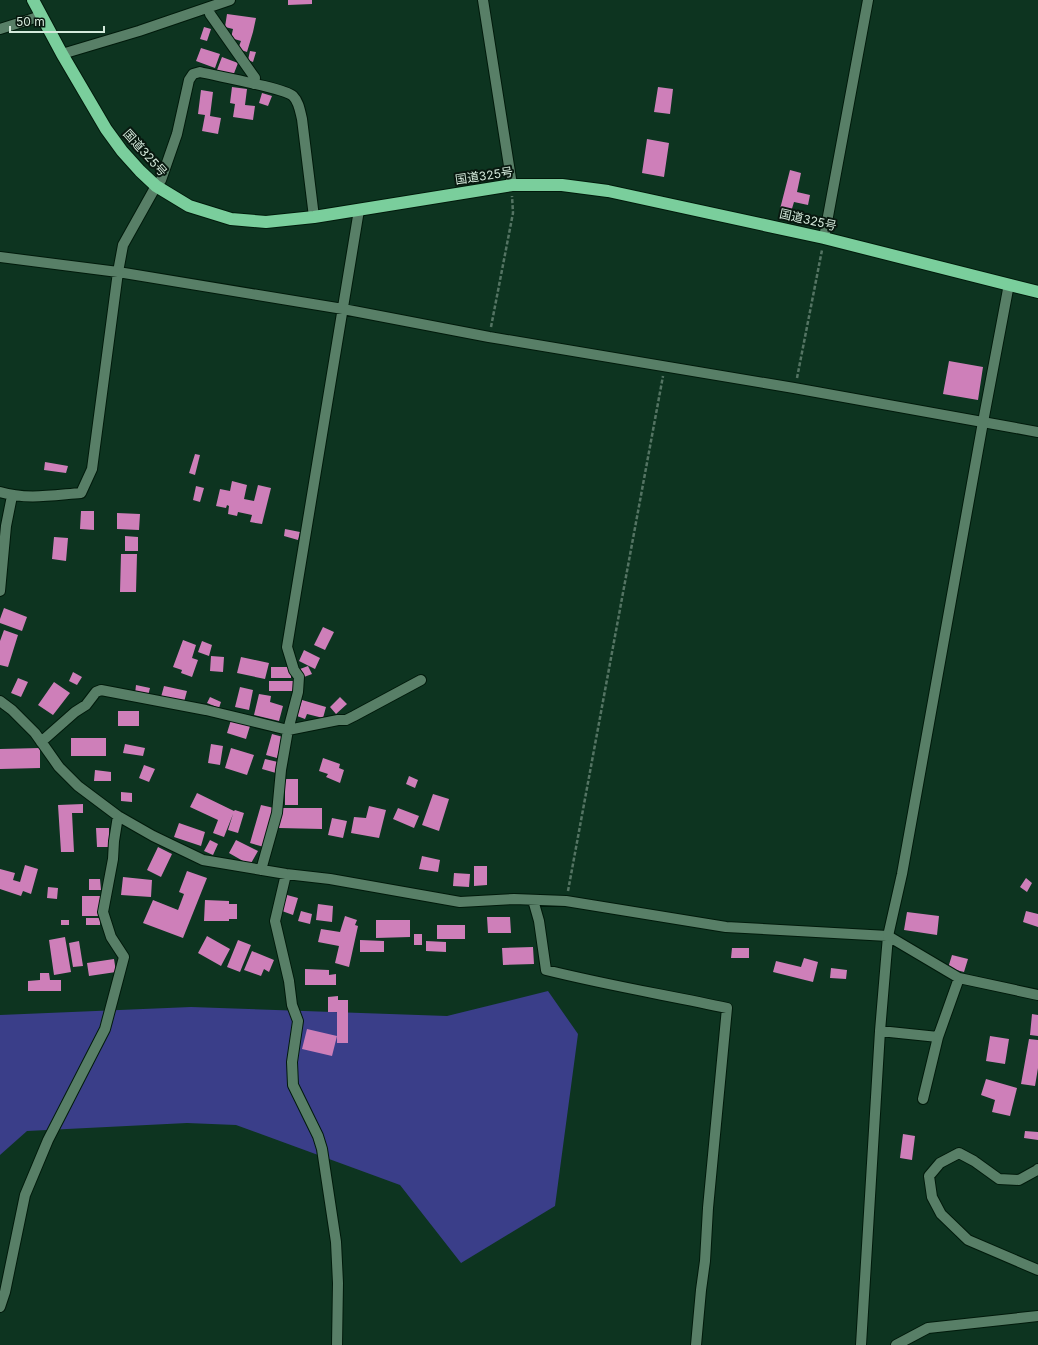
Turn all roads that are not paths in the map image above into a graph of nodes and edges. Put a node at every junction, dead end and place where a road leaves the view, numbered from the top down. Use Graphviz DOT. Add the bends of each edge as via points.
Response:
graph roads {
  1 [pos="230,0"];
  2 [pos="483,0"];
  3 [pos="868,0"];
  4 [pos="37,8"];
  5 [pos="208,8"];
  6 [pos="0,29"];
  7 [pos="62,54"];
  8 [pos="254,84"];
  9 [pos="512,185"];
  10 [pos="156,186"];
  11 [pos="360,210"];
  12 [pos="314,217"];
  13 [pos="824,238"];
  14 [pos="0,257"];
  15 [pos="118,272"];
  16 [pos="1008,284"];
  17 [pos="1038,292"];
  18 [pos="343,309"];
  19 [pos="982,422"];
  20 [pos="1038,432"];
  21 [pos="0,492"];
  22 [pos="12,496"];
  23 [pos="0,591"];
  24 [pos="421,680"];
  25 [pos="0,701"];
  26 [pos="288,730"];
  27 [pos="41,742"];
  28 [pos="118,816"];
  29 [pos="261,870"];
  30 [pos="286,874"];
  31 [pos="533,900"];
  32 [pos="888,936"];
  33 [pos="959,978"];
  34 [pos="1038,995"];
  35 [pos="880,1032"];
  36 [pos="938,1037"];
  37 [pos="923,1099"];
  38 [pos="1038,1169"];
  39 [pos="1038,1270"];
  40 [pos="0,1306"];
  41 [pos="1038,1316"];
  42 [pos="337,1345"];
  43 [pos="696,1345"];
  44 [pos="861,1345"];
  45 [pos="896,1345"];
  1 -- 5 [label="street"];
  2 -- 9 [label="street"];
  3 -- 13 [label="street"];
  4 -- 6 [label="street"];
  4 -- 7 [label="highway, 国道325号"];
  5 -- 7 [label="street"];
  5 -- 8 [label="street" via="255,78"];
  7 -- 10 [label="highway, 国道325号" via="106,129 122,151"];
  8 -- 10 [label="street" via="200,72 193,74 189,80 177,134 161,180"];
  8 -- 12 [label="street" via="288,93 299,106"];
  9 -- 11 [label="highway, 国道325号"];
  9 -- 13 [label="highway, 国道325号" via="562,185 608,191"];
  10 -- 12 [label="highway, 国道325号" via="189,206 231,219 266,222"];
  10 -- 15 [label="street" via="123,245"];
  11 -- 12 [label="highway, 国道325号"];
  11 -- 18 [label="street"];
  13 -- 16 [label="highway, 国道325号"];
  14 -- 15 [label="street"];
  15 -- 18 [label="street"];
  15 -- 22 [label="street" via="92,469 81,493 36,497"];
  16 -- 17 [label="highway, 国道325号"];
  16 -- 19 [label="street"];
  18 -- 19 [label="street" via="489,337"];
  18 -- 26 [label="street" via="288,647 294,670 299,677 298,692"];
  19 -- 20 [label="street"];
  19 -- 32 [label="street" via="902,874"];
  21 -- 22 [label="street"];
  22 -- 23 [label="street" via="6,526"];
  24 -- 26 [label="street" via="346,720"];
  25 -- 27 [label="street" via="12,710"];
  26 -- 27 [label="street" via="213,711 101,690"];
  26 -- 29 [label="street" via="277,813"];
  27 -- 28 [label="street" via="59,767 78,786"];
  28 -- 29 [label="street" via="203,860"];
  28 -- 40 [label="street" via="103,912 111,937 124,957 115,996 105,1029 48,1140 25,1196"];
  29 -- 30 [label="street"];
  30 -- 31 [label="street" via="460,902"];
  30 -- 42 [label="street" via="275,921 292,1005 298,1021 292,1062 293,1085 322,1149 336,1242"];
  31 -- 32 [label="street" via="566,901 726,927"];
  31 -- 43 [label="street" via="539,921 546,970 726,1008"];
  32 -- 33 [label="street"];
  32 -- 35 [label="street"];
  33 -- 34 [label="street"];
  33 -- 36 [label="street"];
  35 -- 36 [label="street"];
  35 -- 44 [label="street"];
  36 -- 37 [label="street"];
  38 -- 39 [label="street" via="1019,1180 999,1179 959,1153 940,1163 929,1176 932,1197 941,1214 968,1240"];
  41 -- 45 [label="street" via="928,1328"];
}
